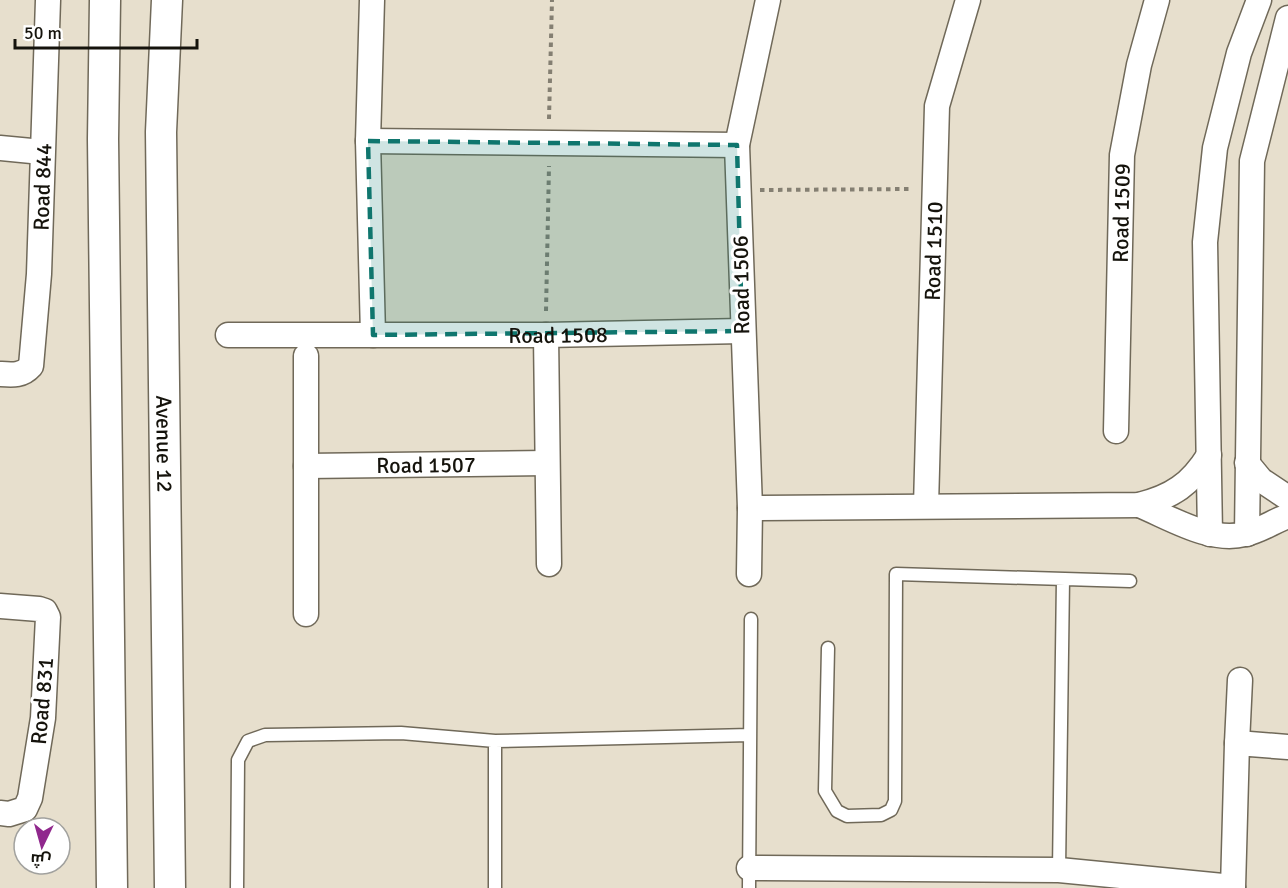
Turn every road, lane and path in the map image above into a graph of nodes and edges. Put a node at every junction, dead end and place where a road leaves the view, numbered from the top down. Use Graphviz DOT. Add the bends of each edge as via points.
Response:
graph roads {
  1 [pos="48,0"];
  2 [pos="105,0"];
  3 [pos="167,0"];
  4 [pos="372,0"];
  5 [pos="768,0"];
  6 [pos="968,0"];
  7 [pos="1158,0"];
  8 [pos="1259,0"];
  9 [pos="1288,18"];
  10 [pos="368,141"];
  11 [pos="737,145"];
  12 [pos="0,148"];
  13 [pos="42,152"];
  14 [pos="934,189"];
  15 [pos="738,190"];
  16 [pos="742,331"];
  17 [pos="228,335"];
  18 [pos="373,335"];
  19 [pos="546,335"];
  20 [pos="306,356"];
  21 [pos="0,374"];
  22 [pos="1116,430"];
  23 [pos="1209,455"];
  24 [pos="548,463"];
  25 [pos="1247,463"];
  26 [pos="306,466"];
  27 [pos="1288,498"];
  28 [pos="926,506"];
  29 [pos="1140,506"];
  30 [pos="750,508"];
  31 [pos="1288,516"];
  32 [pos="1210,534"];
  33 [pos="1247,534"];
  34 [pos="549,564"];
  35 [pos="749,574"];
  36 [pos="1062,579"];
  37 [pos="1130,581"];
  38 [pos="0,606"];
  39 [pos="306,614"];
  40 [pos="751,619"];
  41 [pos="828,648"];
  42 [pos="1240,680"];
  43 [pos="750,735"];
  44 [pos="495,741"];
  45 [pos="1238,743"];
  46 [pos="1288,747"];
  47 [pos="0,813"];
  48 [pos="1059,870"];
  49 [pos="749,878"];
  50 [pos="960,878"];
  51 [pos="112,888"];
  52 [pos="170,888"];
  53 [pos="237,888"];
  54 [pos="495,888"];
  55 [pos="1233,888"];
  1 -- 13 [label="street, Road 844"];
  2 -- 51 [label="street" via="103,139"];
  3 -- 52 [label="street, Avenue 12" via="161,144"];
  4 -- 10 [label="street"];
  5 -- 11 [label="street, Road 1506"];
  6 -- 14 [label="street, Road 1510" via="937,106"];
  7 -- 22 [label="street, Road 1509" via="1139,65 1122,155"];
  8 -- 23 [label="street" via="1239,53 1214,160 1205,242"];
  9 -- 25 [label="street" via="1252,161"];
  10 -- 11 [label="street"];
  10 -- 18 [label="street"];
  11 -- 15 [label="street, Road 1506"];
  12 -- 13 [label="street"];
  13 -- 21 [label="street, Road 844" via="32,366 15,375"];
  14 -- 15 [label="path"];
  14 -- 28 [label="street, Road 1510"];
  15 -- 16 [label="street, Road 1506"];
  16 -- 19 [label="street, Road 1508"];
  16 -- 30 [label="street, Road 1506"];
  17 -- 18 [label="street, Road 1508"];
  18 -- 19 [label="street, Road 1508"];
  19 -- 24 [label="street"];
  20 -- 26 [label="street"];
  23 -- 29 [label="street" via="1181,490"];
  23 -- 32 [label="street"];
  24 -- 26 [label="street, Road 1507"];
  24 -- 34 [label="street"];
  25 -- 27 [label="street" via="1260,480"];
  25 -- 33 [label="street"];
  26 -- 39 [label="street"];
  28 -- 29 [label="street"];
  28 -- 30 [label="street"];
  29 -- 32 [label="street"];
  30 -- 35 [label="street, Road 1506"];
  31 -- 33 [label="street"];
  32 -- 33 [label="street"];
  36 -- 37 [label="lane"];
  36 -- 41 [label="lane" via="896,574 896,801 891,810 881,815 847,816 837,811 825,791"];
  36 -- 48 [label="lane"];
  38 -- 47 [label="street, Road 831" via="39,609 48,616 43,718 30,798 25,809"];
  40 -- 43 [label="lane"];
  42 -- 45 [label="street"];
  43 -- 44 [label="lane"];
  43 -- 49 [label="lane"];
  44 -- 53 [label="lane" via="401,733 265,735 248,741 237,769"];
  44 -- 54 [label="lane"];
  45 -- 46 [label="street"];
  45 -- 55 [label="street"];
  48 -- 50 [label="street"];
  48 -- 55 [label="street"];
  49 -- 50 [label="street"];
}
